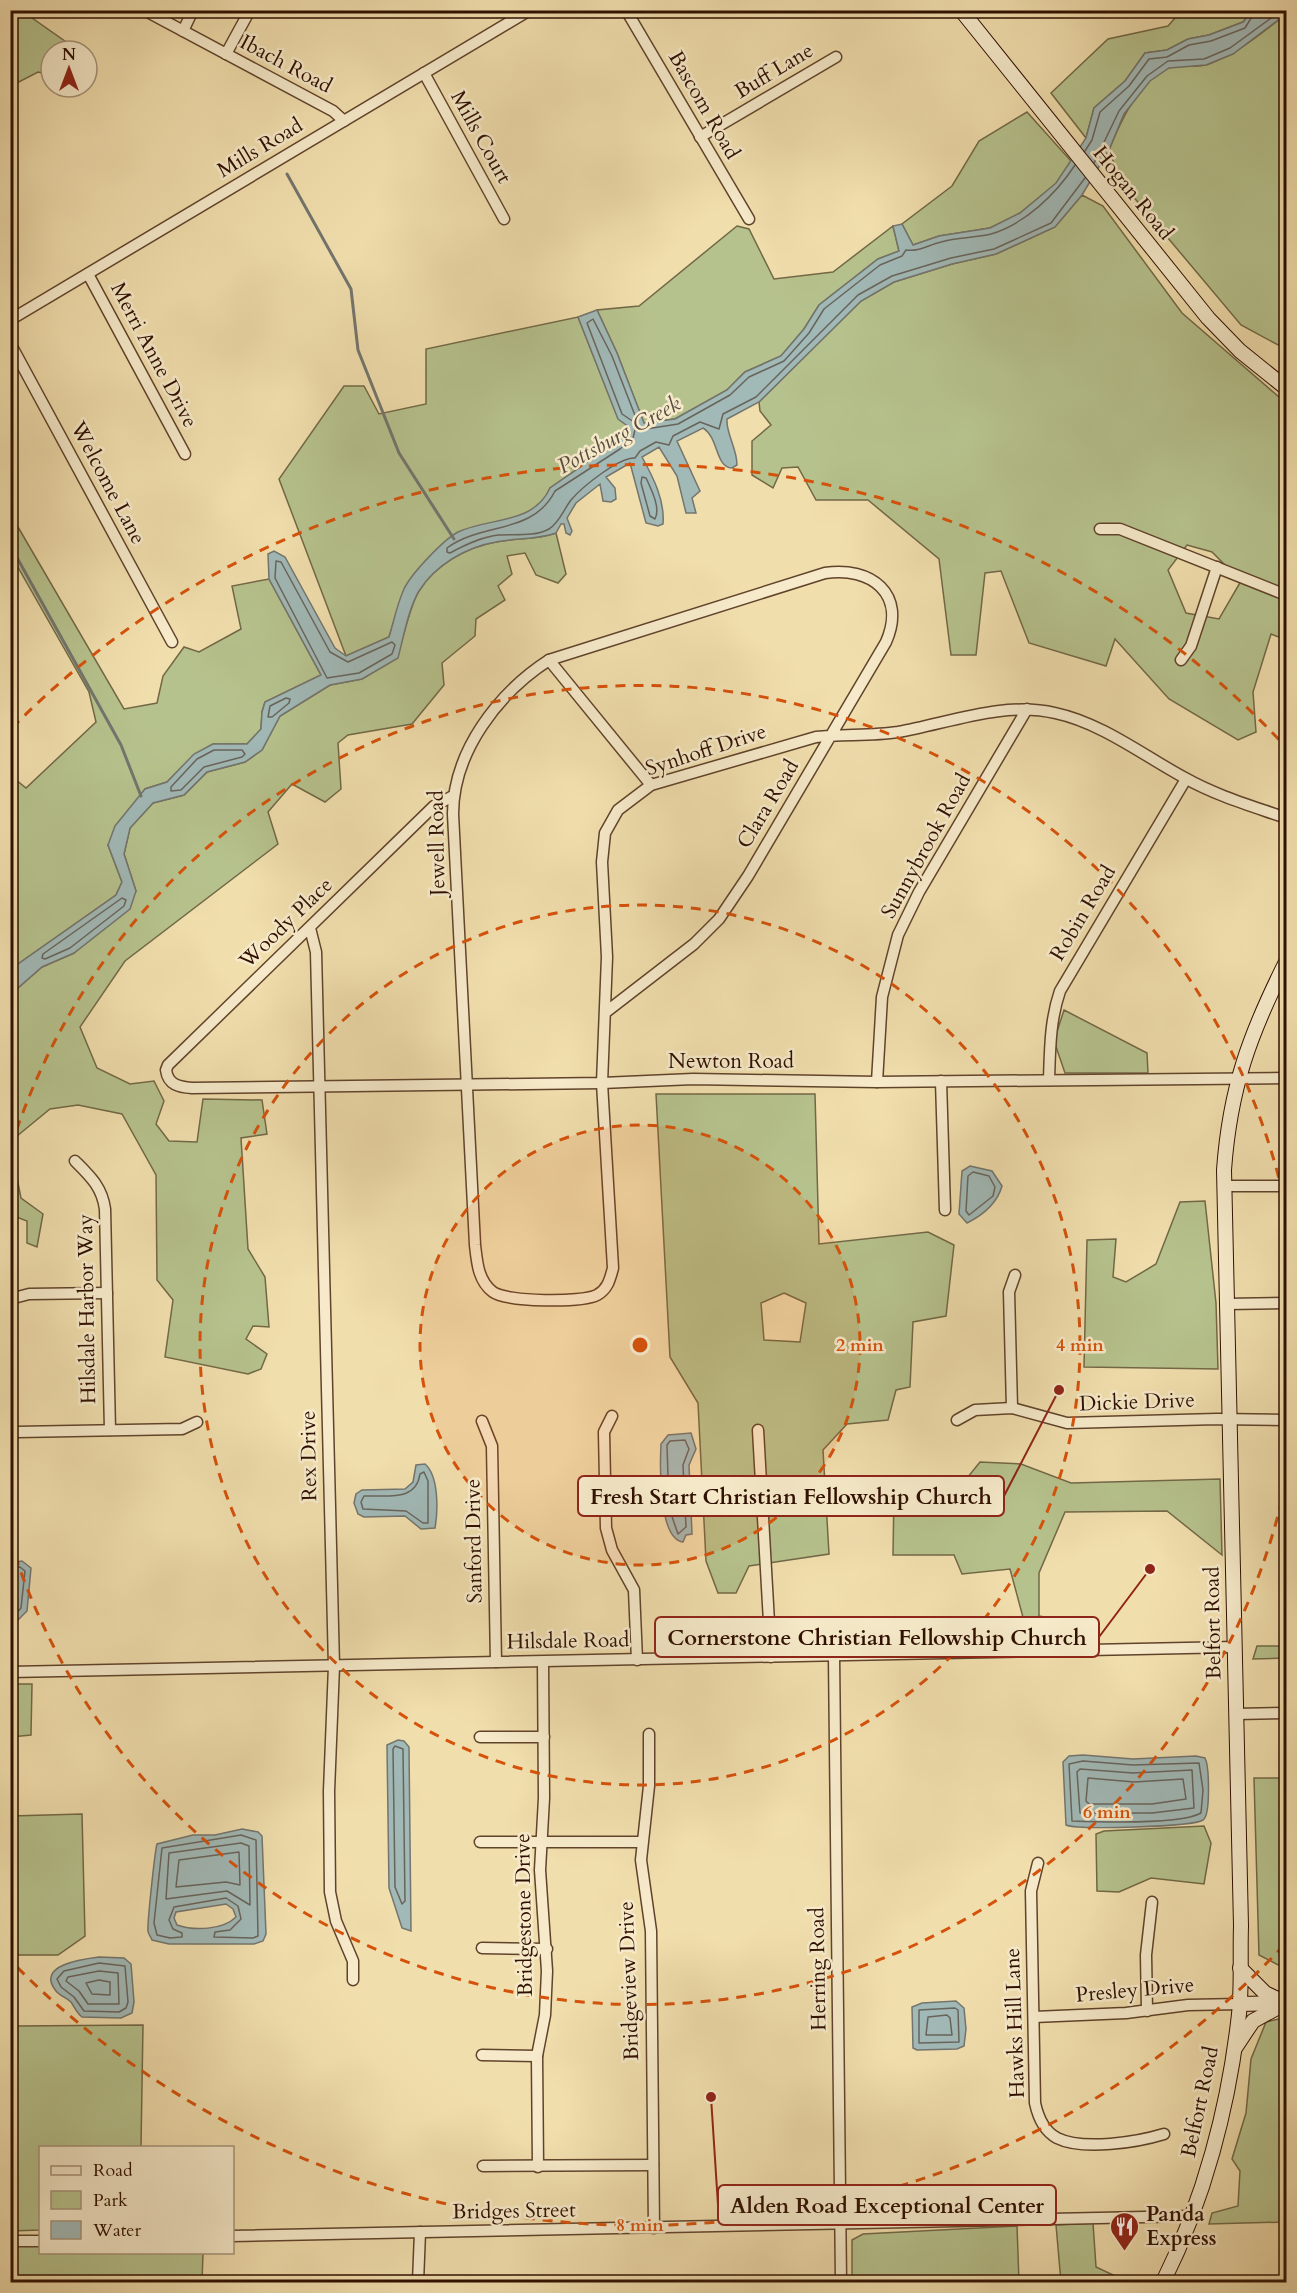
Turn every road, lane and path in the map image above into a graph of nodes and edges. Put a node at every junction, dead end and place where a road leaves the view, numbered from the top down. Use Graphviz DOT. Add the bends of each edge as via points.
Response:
graph roads {
  1 [pos="144,10"];
  2 [pos="193,10"];
  3 [pos="250,10"];
  4 [pos="530,10"];
  5 [pos="626,10"];
  6 [pos="962,10"];
  7 [pos="183,31"];
  8 [pos="226,54"];
  9 [pos="836,57"];
  10 [pos="424,73"];
  11 [pos="344,121"];
  12 [pos="700,137"];
  13 [pos="504,219"];
  14 [pos="749,219"];
  15 [pos="88,274"];
  16 [pos="10,320"];
  17 [pos="10,343"];
  18 [pos="1287,388"];
  19 [pos="185,454"];
  20 [pos="1100,529"];
  21 [pos="1217,567"];
  22 [pos="870,578"];
  23 [pos="1287,595"];
  24 [pos="172,642"];
  25 [pos="549,660"];
  26 [pos="1181,660"];
  27 [pos="1027,709"];
  28 [pos="832,735"];
  29 [pos="1186,779"];
  30 [pos="651,785"];
  31 [pos="453,796"];
  32 [pos="1287,818"];
  33 [pos="310,928"];
  34 [pos="1287,962"];
  35 [pos="606,1012"];
  36 [pos="1237,1078"];
  37 [pos="1287,1078"];
  38 [pos="1049,1080"];
  39 [pos="941,1081"];
  40 [pos="877,1082"];
  41 [pos="602,1083"];
  42 [pos="176,1086"];
  43 [pos="319,1086"];
  44 [pos="468,1086"];
  45 [pos="75,1161"];
  46 [pos="1224,1186"];
  47 [pos="1287,1186"];
  48 [pos="945,1210"];
  49 [pos="1015,1275"];
  50 [pos="487,1286"];
  51 [pos="107,1293"];
  52 [pos="10,1299"];
  53 [pos="1287,1303"];
  54 [pos="1227,1304"];
  55 [pos="1012,1408"];
  56 [pos="612,1416"];
  57 [pos="957,1419"];
  58 [pos="1229,1419"];
  59 [pos="1287,1420"];
  60 [pos="482,1421"];
  61 [pos="198,1422"];
  62 [pos="758,1430"];
  63 [pos="110,1431"];
  64 [pos="17,1432"];
  65 [pos="1234,1647"];
  66 [pos="834,1656"];
  67 [pos="771,1657"];
  68 [pos="637,1660"];
  69 [pos="496,1662"];
  70 [pos="543,1662"];
  71 [pos="334,1666"];
  72 [pos="10,1672"];
  73 [pos="1287,1713"];
  74 [pos="1236,1714"];
  75 [pos="649,1734"];
  76 [pos="480,1737"];
  77 [pos="544,1737"];
  78 [pos="480,1842"];
  79 [pos="641,1842"];
  80 [pos="541,1844"];
  81 [pos="1038,1863"];
  82 [pos="1152,1902"];
  83 [pos="482,1948"];
  84 [pos="547,1949"];
  85 [pos="1240,1968"];
  86 [pos="353,1980"];
  87 [pos="1286,2003"];
  88 [pos="1240,2004"];
  89 [pos="1147,2011"];
  90 [pos="1034,2017"];
  91 [pos="1234,2050"];
  92 [pos="482,2055"];
  93 [pos="537,2056"];
  94 [pos="1164,2134"];
  95 [pos="653,2164"];
  96 [pos="483,2166"];
  97 [pos="538,2167"];
  98 [pos="1192,2216"];
  99 [pos="840,2224"];
  100 [pos="654,2228"];
  101 [pos="420,2232"];
  102 [pos="234,2236"];
  103 [pos="10,2241"];
  104 [pos="39,2241"];
  105 [pos="418,2283"];
  106 [pos="840,2283"];
  107 [pos="1163,2283"];
  1 -- 7 [label="street, Ibach Road"];
  2 -- 7 [label="street"];
  3 -- 8 [label="street"];
  4 -- 10 [label="street, Mills Road"];
  5 -- 12 [label="street, Bascom Road"];
  6 -- 18 [label="street, Hogan Road" via="1208,318 1240,351"];
  7 -- 8 [label="street, Ibach Road"];
  8 -- 11 [label="street, Ibach Road" via="333,111"];
  9 -- 12 [label="street, Buff Lane"];
  10 -- 11 [label="street, Mills Road"];
  10 -- 13 [label="street, Mills Court"];
  11 -- 15 [label="street, Mills Road"];
  12 -- 14 [label="street, Bascom Road"];
  15 -- 16 [label="street, Mills Road"];
  15 -- 19 [label="street, Merri Anne Drive"];
  17 -- 24 [label="street, Welcome Lane"];
  20 -- 21 [label="street" via="1120,529"];
  21 -- 23 [label="street"];
  21 -- 26 [label="street" via="1191,646"];
  22 -- 25 [label="street, Jewell Road" via="849,571 825,573"];
  22 -- 28 [label="street, Clara Road" via="889,602 890,632"];
  25 -- 30 [label="street"];
  25 -- 31 [label="street, Jewell Road" via="516,685 493,710 457,776"];
  27 -- 28 [label="street, Synhoff Drive" via="898,732"];
  27 -- 29 [label="street, Synhoff Drive" via="1058,713 1107,733"];
  27 -- 40 [label="street, Sunnybrook Road" via="919,891 898,935 882,997"];
  28 -- 30 [label="street, Synhoff Drive" via="797,741"];
  28 -- 35 [label="street, Clara Road" via="719,919 694,944"];
  29 -- 32 [label="street, Synhoff Drive" via="1215,794"];
  29 -- 38 [label="street, Robin Road" via="1060,991 1050,1032"];
  30 -- 35 [label="street, Synhoff Drive" via="618,810 605,832 602,862"];
  31 -- 33 [label="street, Woody Place" via="434,806"];
  31 -- 44 [label="street, Jewell Road"];
  33 -- 42 [label="street, Woody Place" via="168,1065 166,1076"];
  33 -- 43 [label="street, Rex Drive" via="316,952"];
  34 -- 36 [label="street, Belfort Road" via="1252,1034"];
  35 -- 41 [label="street, Synhoff Drive"];
  36 -- 37 [label="street, Newton Road"];
  36 -- 38 [label="street, Newton Road"];
  36 -- 46 [label="street, Belfort Road" via="1226,1140"];
  38 -- 39 [label="street, Newton Road"];
  39 -- 40 [label="street, Newton Road"];
  39 -- 48 [label="street"];
  40 -- 41 [label="street, Newton Road" via="693,1079"];
  41 -- 44 [label="street, Newton Road"];
  41 -- 50 [label="street, Synhoff Drive" via="613,1268 610,1282 604,1290 587,1298 516,1299 494,1293"];
  42 -- 43 [label="street, Newton Road"];
  43 -- 44 [label="street, Newton Road"];
  43 -- 71 [label="street, Rex Drive"];
  44 -- 50 [label="street, Jewell Road" via="475,1245 477,1265"];
  45 -- 51 [label="street, Hilsdale Harbor Way" via="93,1178 104,1198"];
  46 -- 47 [label="street"];
  46 -- 54 [label="street, Belfort Road"];
  49 -- 55 [label="street" via="1009,1292"];
  51 -- 52 [label="street" via="29,1294"];
  51 -- 63 [label="street, Hilsdale Harbor Way"];
  53 -- 54 [label="street"];
  54 -- 58 [label="street, Belfort Road"];
  55 -- 57 [label="street, Dickie Drive" via="975,1410"];
  55 -- 58 [label="street, Dickie Drive" via="1067,1423"];
  56 -- 68 [label="street" via="604,1432 606,1528 612,1550 634,1590"];
  58 -- 59 [label="street, Dickie Drive"];
  58 -- 65 [label="street, Belfort Road"];
  60 -- 69 [label="street, Sanford Drive" via="492,1446"];
  61 -- 63 [label="street" via="182,1429"];
  62 -- 67 [label="street"];
  63 -- 64 [label="street"];
  65 -- 66 [label="street, Hilsdale Road"];
  65 -- 74 [label="street, Belfort Road"];
  66 -- 67 [label="street, Hilsdale Road"];
  66 -- 99 [label="street, Herring Road"];
  67 -- 68 [label="street, Hilsdale Road"];
  68 -- 70 [label="street, Hilsdale Road"];
  69 -- 70 [label="street, Hilsdale Road"];
  69 -- 71 [label="street, Hilsdale Road"];
  70 -- 77 [label="street, Bridgestone Drive"];
  71 -- 72 [label="street, Hilsdale Road"];
  71 -- 86 [label="street, Rex Drive" via="330,1892 336,1920 353,1961"];
  73 -- 74 [label="street"];
  74 -- 85 [label="street, Belfort Road"];
  75 -- 79 [label="street, Bridgeview Drive" via="649,1786"];
  76 -- 77 [label="street"];
  77 -- 80 [label="street, Bridgestone Drive"];
  78 -- 80 [label="street"];
  79 -- 80 [label="street"];
  79 -- 95 [label="street, Bridgeview Drive" via="651,1932"];
  80 -- 84 [label="street, Bridgestone Drive" via="540,1887"];
  81 -- 90 [label="street, Hawks Hill Lane" via="1030,1891"];
  82 -- 89 [label="street" via="1146,1955"];
  83 -- 84 [label="street"];
  84 -- 93 [label="street, Bridgestone Drive" via="545,2015"];
  85 -- 87 [label="street" via="1265,1993"];
  85 -- 88 [label="street, Belfort Road"];
  87 -- 88 [label="street"];
  87 -- 91 [label="street" via="1253,2021"];
  88 -- 89 [label="street, Presley Drive"];
  88 -- 91 [label="street, Belfort Road"];
  89 -- 90 [label="street, Presley Drive"];
  90 -- 94 [label="street, Hawks Hill Lane" via="1035,2103 1045,2134 1074,2143 1138,2142"];
  91 -- 98 [label="street, Belfort Road" via="1211,2156"];
  92 -- 93 [label="street"];
  93 -- 97 [label="street, Bridgestone Drive"];
  95 -- 97 [label="street"];
  95 -- 100 [label="street, Bridgeview Drive"];
  96 -- 97 [label="street"];
  98 -- 99 [label="street, Bridges Street"];
  98 -- 107 [label="street, Belfort Road"];
  99 -- 100 [label="street, Bridges Street"];
  99 -- 106 [label="street, Herring Road"];
  100 -- 101 [label="street, Bridges Street"];
  101 -- 102 [label="street, Bridges Street"];
  101 -- 105 [label="street"];
  103 -- 104 [label="street"];
}
